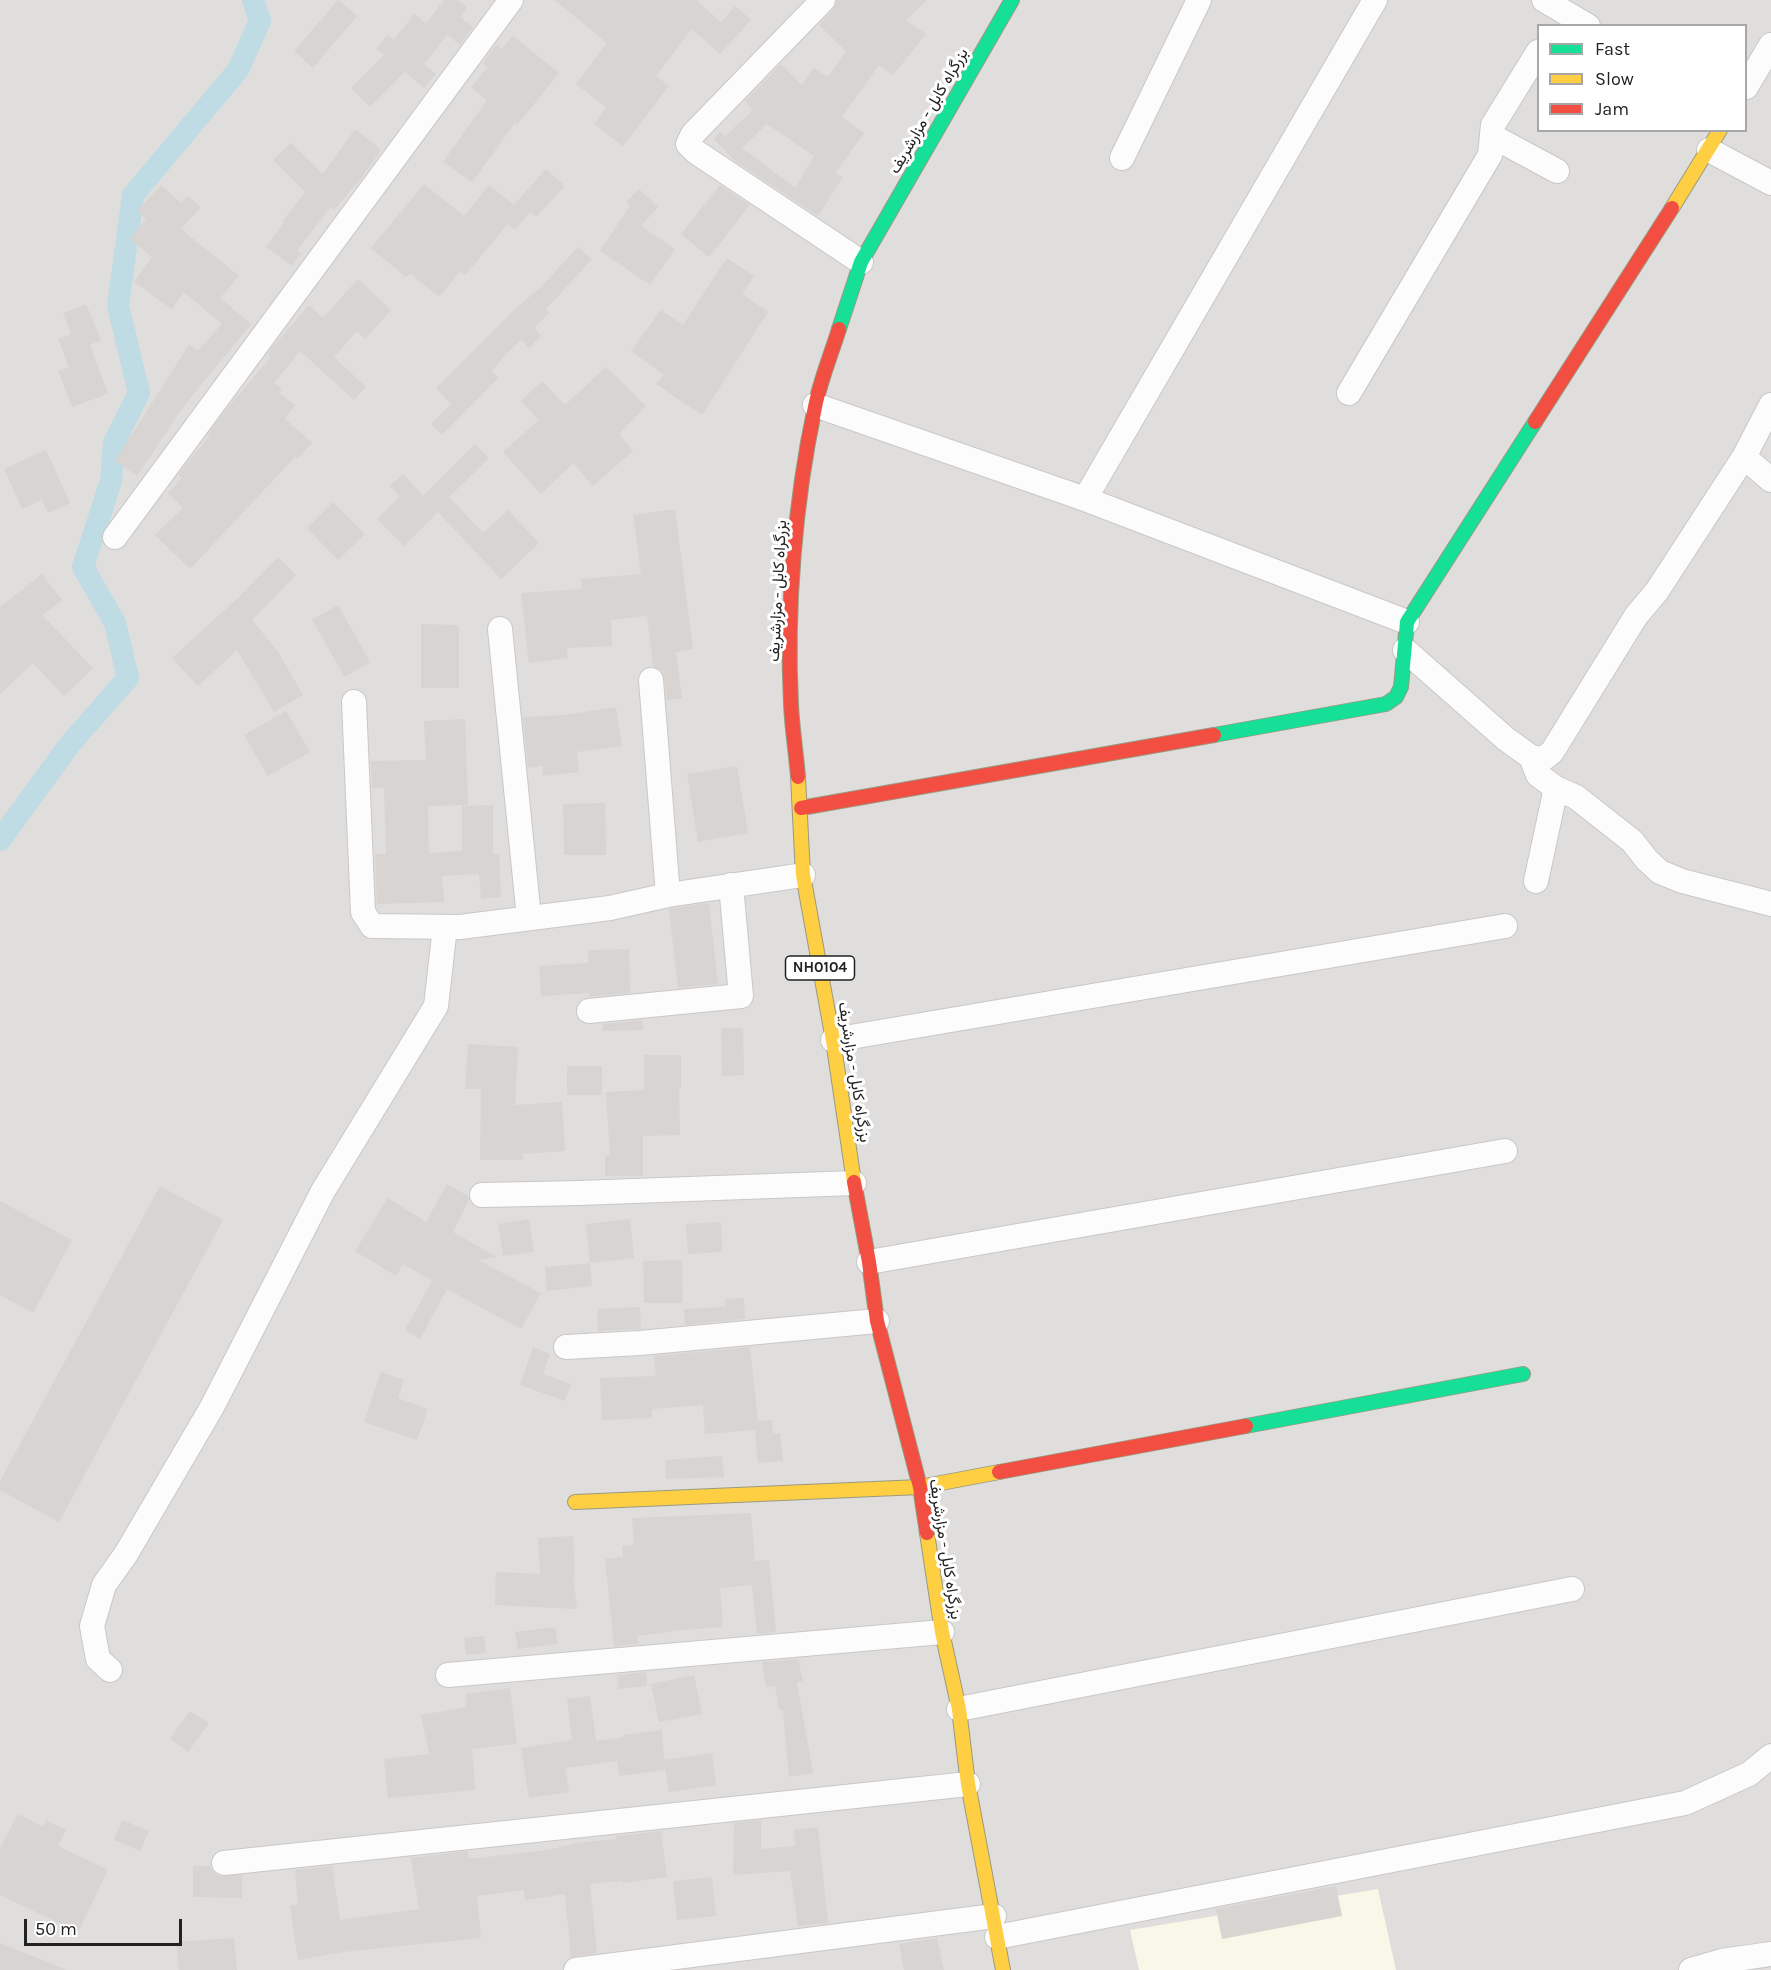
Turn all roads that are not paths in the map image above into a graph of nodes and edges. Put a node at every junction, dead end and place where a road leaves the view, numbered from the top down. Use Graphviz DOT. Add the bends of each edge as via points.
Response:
graph roads {
  1 [pos="512,0"];
  2 [pos="823,0"];
  3 [pos="1012,0"];
  4 [pos="1199,0"];
  5 [pos="1375,0"];
  6 [pos="1552,8"];
  7 [pos="1584,24"];
  8 [pos="1771,45"];
  9 [pos="1537,55"];
  10 [pos="1747,85"];
  11 [pos="1492,136"];
  12 [pos="1715,140"];
  13 [pos="1122,158"];
  14 [pos="1557,171"];
  15 [pos="1771,183"];
  16 [pos="861,262"];
  17 [pos="1349,393"];
  18 [pos="815,405"];
  19 [pos="1771,405"];
  20 [pos="1744,457"];
  21 [pos="1771,480"];
  22 [pos="1085,499"];
  23 [pos="115,537"];
  24 [pos="1407,622"];
  25 [pos="500,629"];
  26 [pos="1405,650"];
  27 [pos="651,680"];
  28 [pos="354,702"];
  29 [pos="1531,757"];
  30 [pos="1556,788"];
  31 [pos="801,808"];
  32 [pos="803,875"];
  33 [pos="1536,880"];
  34 [pos="731,885"];
  35 [pos="668,895"];
  36 [pos="1771,903"];
  37 [pos="529,918"];
  38 [pos="1505,926"];
  39 [pos="446,927"];
  40 [pos="589,1011"];
  41 [pos="833,1040"];
  42 [pos="1505,1150"];
  43 [pos="854,1183"];
  44 [pos="482,1195"];
  45 [pos="869,1262"];
  46 [pos="877,1321"];
  47 [pos="566,1347"];
  48 [pos="1523,1374"];
  49 [pos="920,1487"];
  50 [pos="575,1502"];
  51 [pos="1572,1589"];
  52 [pos="942,1632"];
  53 [pos="110,1670"];
  54 [pos="448,1675"];
  55 [pos="959,1709"];
  56 [pos="1771,1756"];
  57 [pos="968,1784"];
  58 [pos="224,1863"];
  59 [pos="995,1927"];
  60 [pos="1771,1954"];
  61 [pos="576,1970"];
  62 [pos="1003,1970"];
  63 [pos="1691,1970"];
  1 -- 23 [label="street"];
  2 -- 16 [label="street" via="693,134 688,144"];
  3 -- 16 [label="main road, بزرگراه کابل - مزارشریف / NH0104"];
  4 -- 13 [label="street"];
  5 -- 22 [label="street"];
  6 -- 7 [label="street"];
  8 -- 10 [label="street"];
  9 -- 11 [label="street" via="1493,125"];
  11 -- 14 [label="street"];
  11 -- 17 [label="street" via="1490,155"];
  12 -- 15 [label="street"];
  12 -- 24 [label="main road"];
  16 -- 18 [label="main road, بزرگراه کابل - مزارشریف / NH0104"];
  18 -- 22 [label="street"];
  18 -- 31 [label="main road, بزرگراه کابل - مزارشریف / NH0104" via="804,466 791,613 790,703"];
  19 -- 20 [label="street"];
  20 -- 21 [label="street"];
  20 -- 29 [label="street" via="1657,591 1636,616 1552,752 1543,759"];
  22 -- 24 [label="street"];
  24 -- 26 [label="main road"];
  25 -- 37 [label="street"];
  26 -- 29 [label="street"];
  26 -- 31 [label="main road" via="1401,687 1386,704"];
  27 -- 35 [label="street"];
  28 -- 39 [label="street" via="363,912 372,926"];
  29 -- 30 [label="street" via="1538,775"];
  30 -- 33 [label="street"];
  30 -- 36 [label="street" via="1576,798 1632,841 1660,872"];
  31 -- 32 [label="main road, بزرگراه کابل - مزارشریف / NH0104"];
  32 -- 34 [label="street"];
  32 -- 41 [label="main road, بزرگراه کابل - مزارشریف / NH0104"];
  34 -- 35 [label="street"];
  34 -- 40 [label="street" via="741,996"];
  35 -- 37 [label="street" via="610,908"];
  37 -- 39 [label="street"];
  38 -- 41 [label="street"];
  39 -- 53 [label="street" via="436,1006 323,1191 212,1407 104,1585 92,1626 98,1659"];
  41 -- 43 [label="main road, بزرگراه کابل - مزارشریف / NH0104"];
  42 -- 45 [label="street"];
  43 -- 44 [label="street"];
  43 -- 45 [label="main road, بزرگراه کابل - مزارشریف / NH0104"];
  45 -- 46 [label="main road, بزرگراه کابل - مزارشریف / NH0104"];
  46 -- 47 [label="street"];
  46 -- 49 [label="main road, بزرگراه کابل - مزارشریف / NH0104"];
  48 -- 49 [label="main road"];
  49 -- 50 [label="main road"];
  49 -- 52 [label="main road, بزرگراه کابل - مزارشریف / NH0104"];
  51 -- 55 [label="street"];
  52 -- 54 [label="street"];
  52 -- 55 [label="main road, بزرگراه کابل - مزارشریف / NH0104"];
  55 -- 57 [label="main road, بزرگراه کابل - مزارشریف / NH0104"];
  56 -- 59 [label="street" via="1749,1774 1684,1803"];
  57 -- 58 [label="street"];
  57 -- 59 [label="main road, بزرگراه کابل - مزارشریف / NH0104"];
  59 -- 61 [label="street"];
  59 -- 62 [label="main road, بزرگراه کابل - مزارشریف / NH0104"];
  60 -- 63 [label="street"];
}
